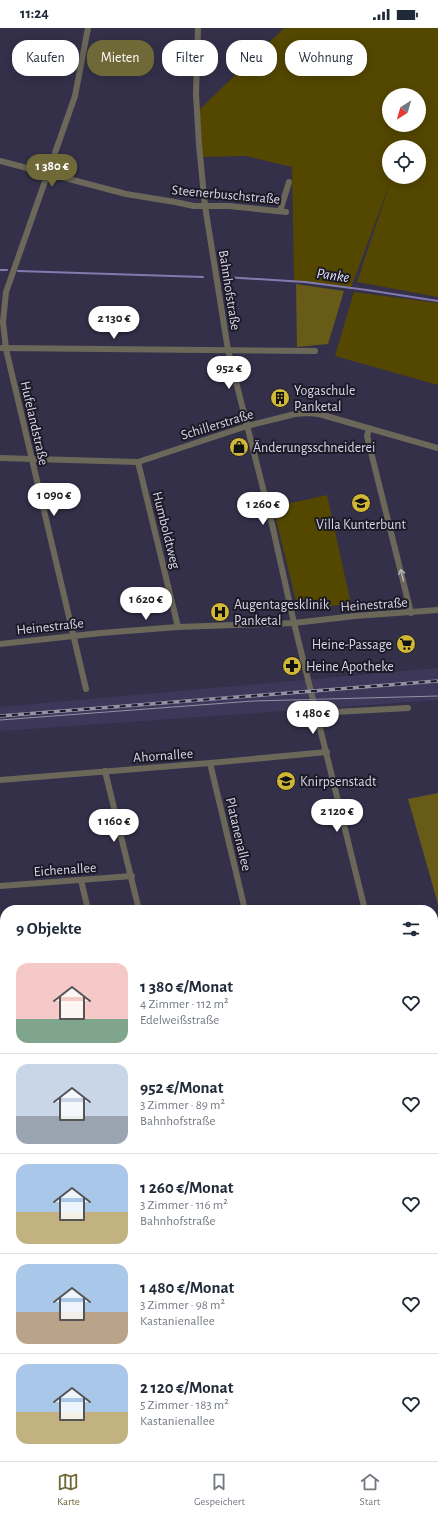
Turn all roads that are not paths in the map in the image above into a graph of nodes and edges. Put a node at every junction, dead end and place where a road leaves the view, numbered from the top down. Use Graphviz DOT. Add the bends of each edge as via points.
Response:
graph roads {
  1 [pos="88,28"];
  2 [pos="198,28"];
  3 [pos="0,161"];
  4 [pos="47,174"];
  5 [pos="289,182"];
  6 [pos="205,206"];
  7 [pos="3,348"];
  8 [pos="228,350"];
  9 [pos="315,351"];
  10 [pos="247,426"];
  11 [pos="369,429"];
  12 [pos="438,448"];
  13 [pos="0,458"];
  14 [pos="31,459"];
  15 [pos="138,462"];
  16 [pos="438,610"];
  17 [pos="411,613"];
  18 [pos="294,623"];
  19 [pos="178,627"];
  20 [pos="74,635"];
  21 [pos="0,644"];
  22 [pos="86,689"];
  23 [pos="408,708"];
  24 [pos="317,713"];
  25 [pos="327,752"];
  26 [pos="210,763"];
  27 [pos="105,771"];
  28 [pos="0,780"];
  29 [pos="132,876"];
  30 [pos="81,880"];
  31 [pos="0,886"];
  32 [pos="87,905"];
  33 [pos="138,905"];
  34 [pos="244,905"];
  35 [pos="364,905"];
  1 -- 4 [label="street, Hufelandstraße" via="75,96"];
  2 -- 6 [label="street, Bahnhofstraße" via="196,94"];
  3 -- 4 [label="street, Steenerbuschstraße"];
  4 -- 6 [label="street, Steenerbuschstraße" via="126,194"];
  4 -- 7 [label="street, Hufelandstraße" via="6,292"];
  5 -- 6 [label="street, Steenerbuschstraße" via="283,211"];
  6 -- 8 [label="street, Bahnhofstraße"];
  7 -- 8 [label="street"];
  7 -- 14 [label="street, Hufelandstraße"];
  8 -- 9 [label="street"];
  8 -- 10 [label="street, Bahnhofstraße"];
  10 -- 11 [label="street, Schillerstraße" via="308,413"];
  10 -- 15 [label="street, Schillerstraße"];
  10 -- 18 [label="street, Bahnhofstraße"];
  11 -- 12 [label="street, Schillerstraße"];
  17 -- 11 [label="street, one-way" via="367,436"];
  13 -- 14 [label="street, Schillerstraße"];
  14 -- 15 [label="street, Schillerstraße"];
  14 -- 20 [label="street, Hufelandstraße"];
  15 -- 19 [label="street, Humboldtweg"];
  16 -- 17 [label="street, Heinestraße"];
  17 -- 18 [label="street, Heinestraße"];
  18 -- 19 [label="street, Heinestraße"];
  18 -- 24 [label="street, Bahnhofstraße"];
  19 -- 20 [label="street, Heinestraße"];
  20 -- 21 [label="street, Heinestraße"];
  20 -- 22 [label="street, Hufelandstraße"];
  23 -- 24 [label="street"];
  24 -- 25 [label="street, Bahnhofstraße"];
  25 -- 26 [label="street, Ahornallee"];
  25 -- 35 [label="street, Bahnhofstraße"];
  26 -- 27 [label="street, Ahornallee"];
  26 -- 34 [label="street, Platanenallee"];
  27 -- 28 [label="street, Ahornallee"];
  27 -- 29 [label="street"];
  29 -- 30 [label="street, Eichenallee"];
  29 -- 33 [label="street"];
  30 -- 31 [label="street, Eichenallee"];
  30 -- 32 [label="street"];
}
